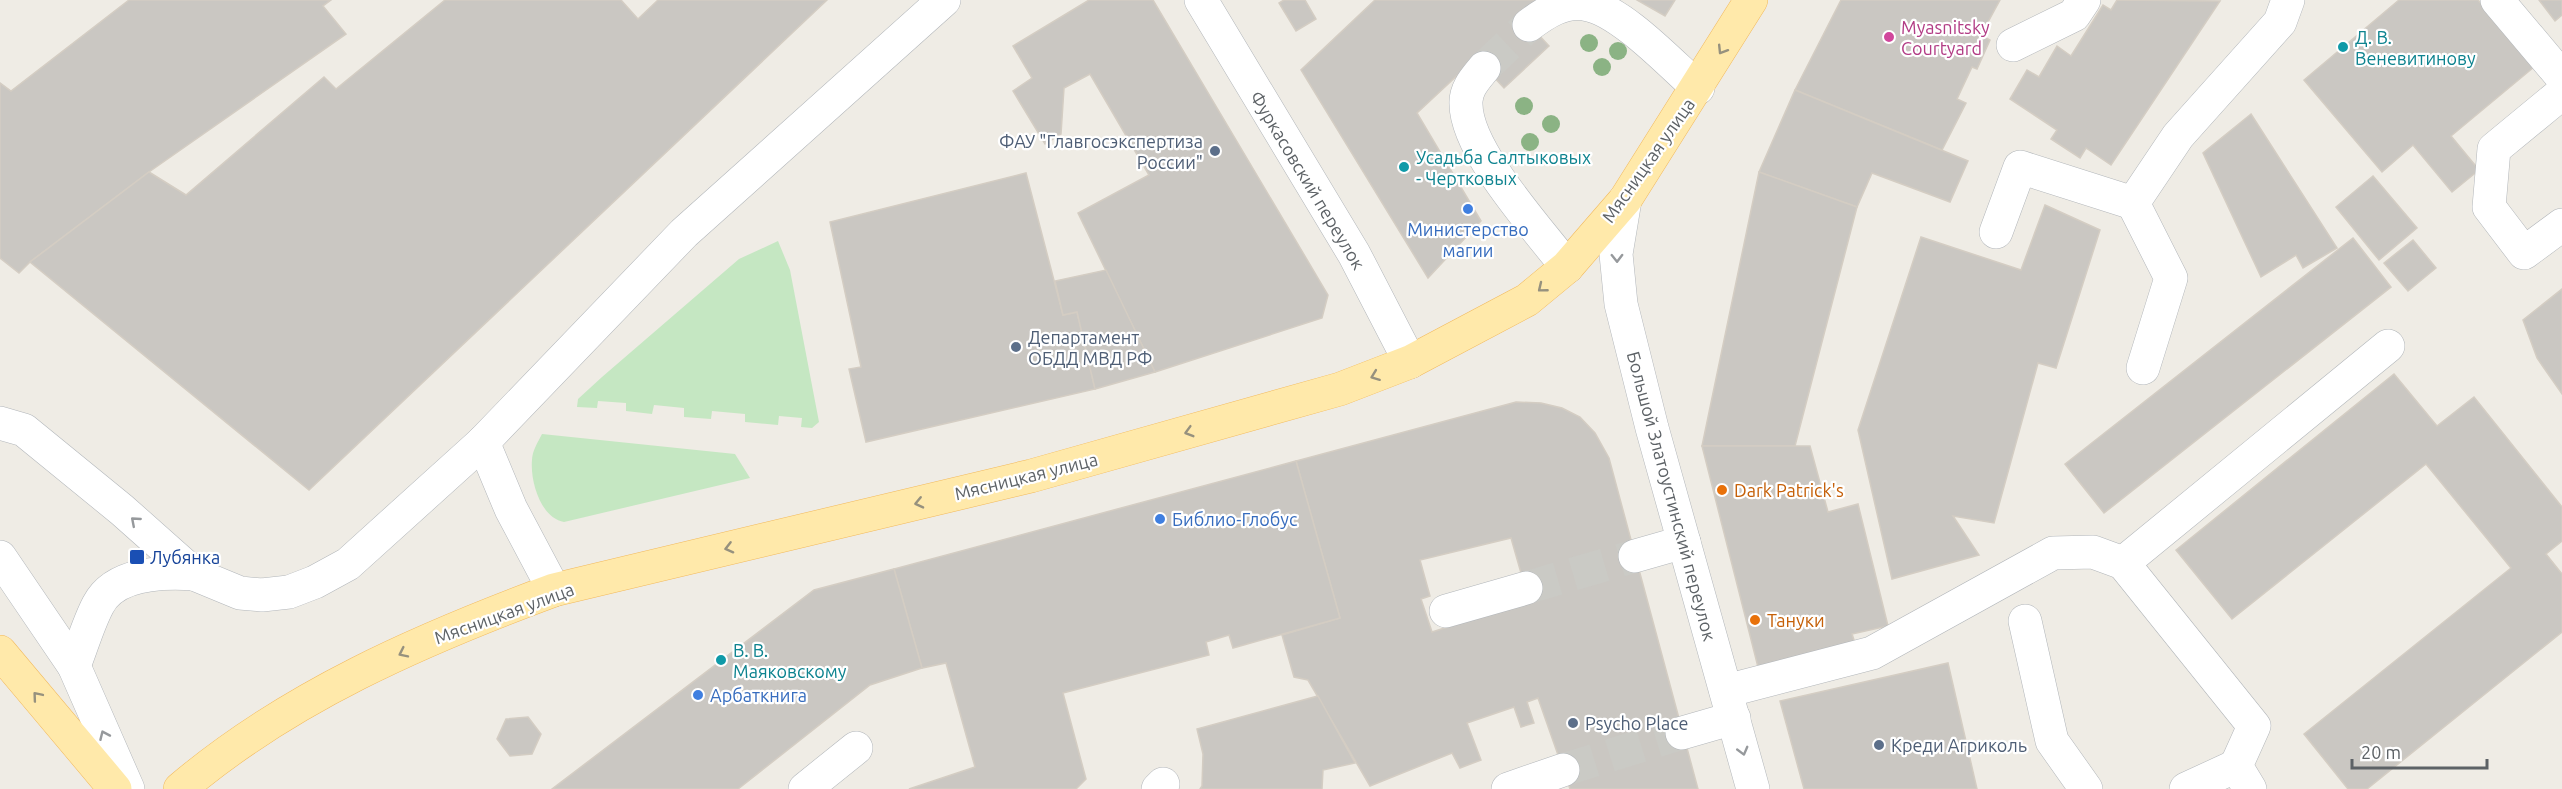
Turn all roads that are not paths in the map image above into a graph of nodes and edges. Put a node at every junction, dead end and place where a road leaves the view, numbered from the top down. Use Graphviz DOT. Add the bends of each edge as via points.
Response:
graph roads {
  1 [pos="944,0"];
  2 [pos="1200,0"];
  3 [pos="1751,0"];
  4 [pos="2084,0"];
  5 [pos="2288,0"];
  6 [pos="2497,0"];
  7 [pos="1529,25"];
  8 [pos="2013,45"];
  9 [pos="1484,68"];
  10 [pos="2562,77"];
  11 [pos="1698,88"];
  12 [pos="2562,93"];
  13 [pos="1625,200"];
  14 [pos="2133,203"];
  15 [pos="2562,225"];
  16 [pos="1996,232"];
  17 [pos="1567,267"];
  18 [pos="2388,346"];
  19 [pos="1410,362"];
  20 [pos="2143,368"];
  21 [pos="0,423"];
  22 [pos="483,442"];
  23 [pos="1684,542"];
  24 [pos="1635,556"];
  25 [pos="0,557"];
  26 [pos="2123,563"];
  27 [pos="194,574"];
  28 [pos="1526,588"];
  29 [pos="554,590"];
  30 [pos="1446,611"];
  31 [pos="2025,621"];
  32 [pos="0,652"];
  33 [pos="74,666"];
  34 [pos="1730,704"];
  35 [pos="1682,733"];
  36 [pos="856,748"];
  37 [pos="1563,770"];
  38 [pos="2243,777"];
  39 [pos="115,789"];
  40 [pos="128,789"];
  41 [pos="180,789"];
  42 [pos="805,789"];
  43 [pos="1508,789"];
  44 [pos="1753,789"];
  45 [pos="2086,789"];
  46 [pos="2186,789"];
  1 -- 22 [label="street" via="684,233"];
  2 -- 19 [label="street, Фуркасовский переулок" via="1354,254"];
  3 -- 11 [label="main road, Мясницкая улица, one-way"];
  4 -- 8 [label="street" via="2074,15"];
  5 -- 14 [label="street" via="2280,22 2178,136"];
  6 -- 10 [label="street"];
  7 -- 11 [label="street" via="1563,6 1582,3 1602,8"];
  9 -- 17 [label="street" via="1471,84 1465,102 1469,124 1479,147 1508,190"];
  11 -- 13 [label="main road, Мясницкая улица"];
  12 -- 15 [label="street" via="2494,149 2489,207 2524,254"];
  13 -- 17 [label="main road, Мясницкая улица"];
  13 -- 23 [label="street, Большой Златоустинский переулок, one-way" via="1616,254 1621,304"];
  14 -- 16 [label="street" via="2020,167"];
  14 -- 20 [label="street" via="2171,278"];
  17 -- 19 [label="main road, Мясницкая улица, one-way" via="1527,300"];
  18 -- 26 [label="street"];
  19 -- 29 [label="main road, Мясницкая улица, one-way" via="1340,389 1031,476"];
  27 -- 21 [label="street, one-way" via="24,430"];
  22 -- 27 [label="street" via="348,564 315,582 289,592 262,595 240,593"];
  22 -- 29 [label="street" via="511,509"];
  23 -- 24 [label="street"];
  23 -- 34 [label="street, Большой Златоустинский переулок"];
  25 -- 33 [label="street"];
  26 -- 34 [label="street" via="2093,552 2053,553 1872,653"];
  26 -- 38 [label="street" via="2254,726"];
  27 -- 33 [label="street" via="155,573 131,579 110,591 99,603"];
  28 -- 30 [label="street"];
  29 -- 41 [label="main road, Мясницкая улица, one-way" via="448,632 317,695 214,760"];
  31 -- 45 [label="street" via="2052,741"];
  39 -- 32 [label="main road, one-way"];
  40 -- 33 [label="street, one-way"];
  34 -- 35 [label="street"];
  34 -- 44 [label="street, Большой Златоустинский переулок, one-way"];
  36 -- 42 [label="street"];
  37 -- 43 [label="street"];
  38 -- 46 [label="street"];
}
